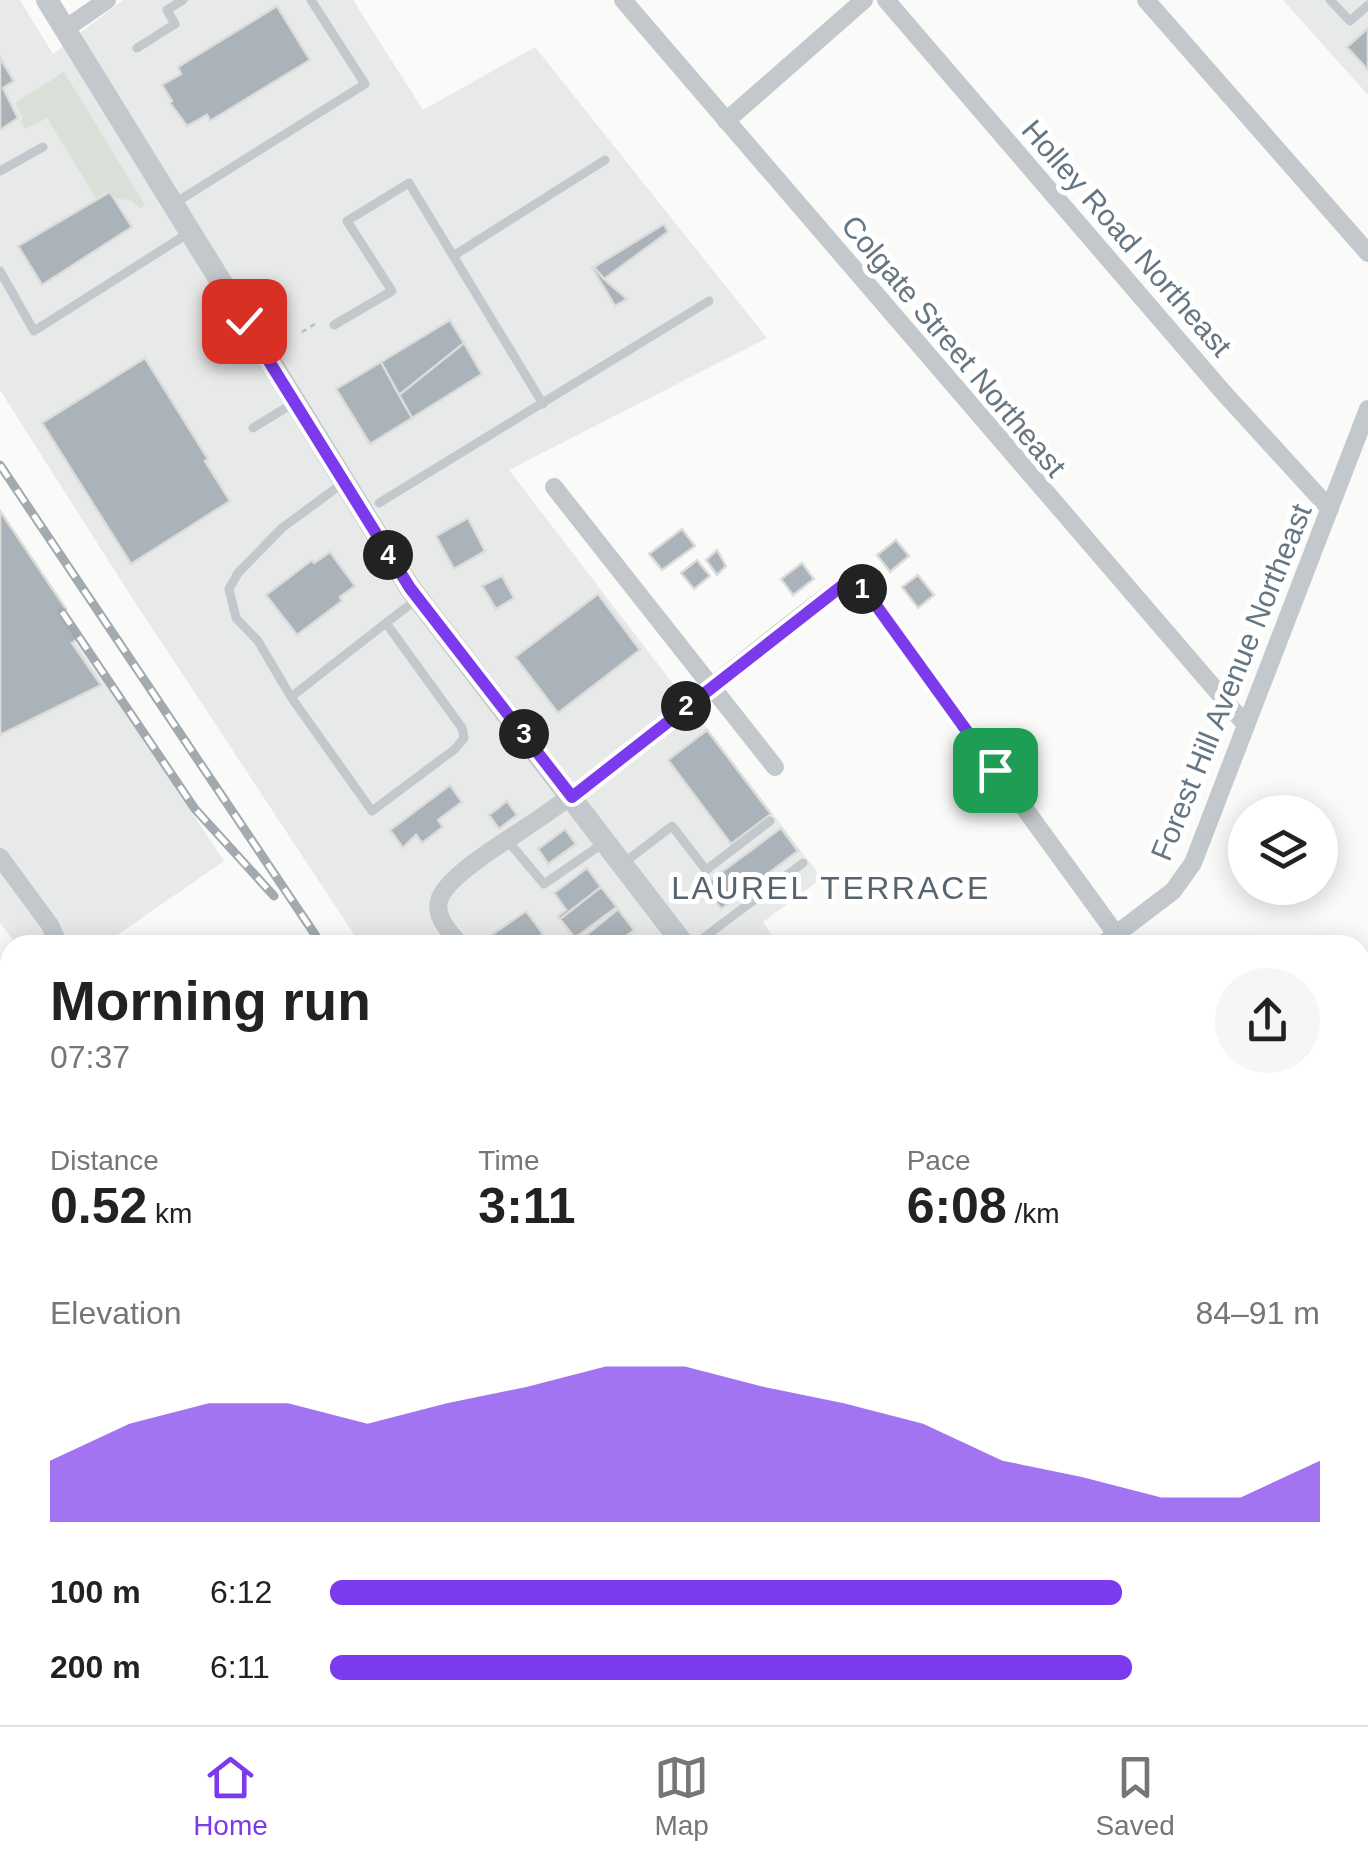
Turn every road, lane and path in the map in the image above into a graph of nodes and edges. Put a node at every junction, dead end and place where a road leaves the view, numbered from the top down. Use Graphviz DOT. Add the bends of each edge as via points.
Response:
graph roads {
  1 [pos="47,0"];
  2 [pos="107,0"];
  3 [pos="183,0"];
  4 [pos="311,0"];
  5 [pos="623,0"];
  6 [pos="864,0"];
  7 [pos="886,0"];
  8 [pos="1146,0"];
  9 [pos="1330,0"];
  10 [pos="1368,4"];
  11 [pos="65,29"];
  12 [pos="136,48"];
  13 [pos="726,121"];
  14 [pos="43,147"];
  15 [pos="605,160"];
  16 [pos="0,171"];
  17 [pos="172,204"];
  18 [pos="190,232"];
  19 [pos="1368,253"];
  20 [pos="454,256"];
  21 [pos="0,271"];
  22 [pos="709,302"];
  23 [pos="315,324"];
  24 [pos="334,325"];
  25 [pos="302,332"];
  26 [pos="294,402"];
  27 [pos="544,404"];
  28 [pos="1368,408"];
  29 [pos="253,428"];
  30 [pos="343,483"];
  31 [pos="554,487"];
  32 [pos="379,503"];
  33 [pos="1330,509"];
  34 [pos="418,598"];
  35 [pos="386,623"];
  36 [pos="711,686"];
  37 [pos="291,697"];
  38 [pos="1246,726"];
  39 [pos="775,767"];
  40 [pos="572,797"];
  41 [pos="770,821"];
  42 [pos="508,840"];
  43 [pos="606,842"];
  44 [pos="0,858"];
  45 [pos="802,863"];
  46 [pos="622,864"];
  47 [pos="55,935"];
  48 [pos="453,935"];
  49 [pos="676,935"];
  50 [pos="696,935"];
  51 [pos="1109,935"];
  52 [pos="1122,935"];
  1 -- 11 [label="street"];
  2 -- 11 [label="street"];
  3 -- 12 [label="lane" via="168,10 175,24"];
  4 -- 17 [label="lane" via="364,84"];
  5 -- 13 [label="street, Colgate Street Northeast"];
  6 -- 13 [label="street"];
  7 -- 33 [label="street, Holley Road Northeast"];
  8 -- 19 [label="street"];
  9 -- 10 [label="lane" via="1350,21"];
  11 -- 17 [label="street"];
  13 -- 38 [label="street, Colgate Street Northeast"];
  14 -- 16 [label="lane"];
  15 -- 20 [label="lane"];
  17 -- 18 [label="street"];
  18 -- 21 [label="lane" via="34,331"];
  18 -- 26 [label="street"];
  20 -- 24 [label="lane" via="409,183 348,221 392,291"];
  20 -- 27 [label="lane"];
  22 -- 27 [label="lane"];
  23 -- 25 [label="path"];
  26 -- 29 [label="lane"];
  26 -- 30 [label="street"];
  27 -- 32 [label="lane"];
  28 -- 33 [label="street, Forest Hill Avenue Northeast"];
  30 -- 34 [label="street"];
  30 -- 37 [label="lane" via="282,528 230,590 236,618"];
  31 -- 36 [label="street"];
  33 -- 38 [label="street, Forest Hill Avenue Northeast"];
  34 -- 35 [label="lane"];
  34 -- 40 [label="street"];
  35 -- 37 [label="lane"];
  35 -- 37 [label="lane" via="462,728 464,738 455,749 372,811"];
  36 -- 39 [label="street"];
  36 -- 40 [label="street"];
  36 -- 51 [label="street" via="852,578"];
  38 -- 52 [label="street, Forest Hill Avenue Northeast" via="1186,875"];
  40 -- 42 [label="street"];
  40 -- 43 [label="street"];
  41 -- 46 [label="lane" via="706,870 672,826"];
  42 -- 43 [label="lane" via="544,884"];
  42 -- 48 [label="street" via="440,896 440,918"];
  43 -- 46 [label="street"];
  44 -- 47 [label="street"];
  45 -- 50 [label="lane"];
  46 -- 49 [label="street"];
}
